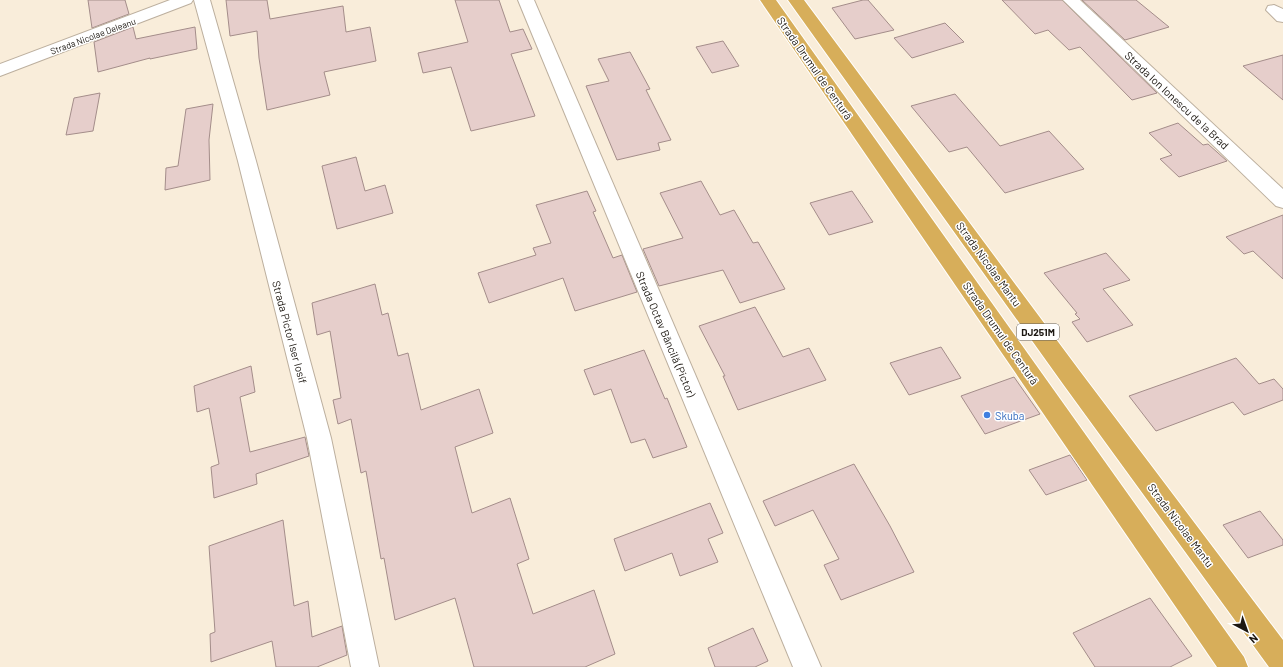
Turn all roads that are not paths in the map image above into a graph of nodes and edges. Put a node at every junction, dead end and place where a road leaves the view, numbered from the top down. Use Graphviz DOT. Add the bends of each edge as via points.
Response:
graph roads {
  1 [pos="185,0"];
  2 [pos="202,0"];
  3 [pos="526,0"];
  4 [pos="768,0"];
  5 [pos="796,0"];
  6 [pos="1071,0"];
  7 [pos="0,70"];
  8 [pos="1283,201"];
  9 [pos="1283,662"];
  10 [pos="365,667"];
  11 [pos="807,667"];
  12 [pos="1234,667"];
  1 -- 7 [label="street, Strada Nicolae Deleanu"];
  2 -- 10 [label="street, Strada Pictor Iser Iosif" via="319,438"];
  3 -- 11 [label="street, Strada Octav Băncilă (Pictor)"];
  4 -- 12 [label="highway, Strada Drumul de Centură / DJ251M"];
  5 -- 9 [label="highway, Strada Nicolae Mantu / DJ251M" via="1076,384"];
  6 -- 8 [label="street, Strada Ion Ionescu de la Brad"];
}
